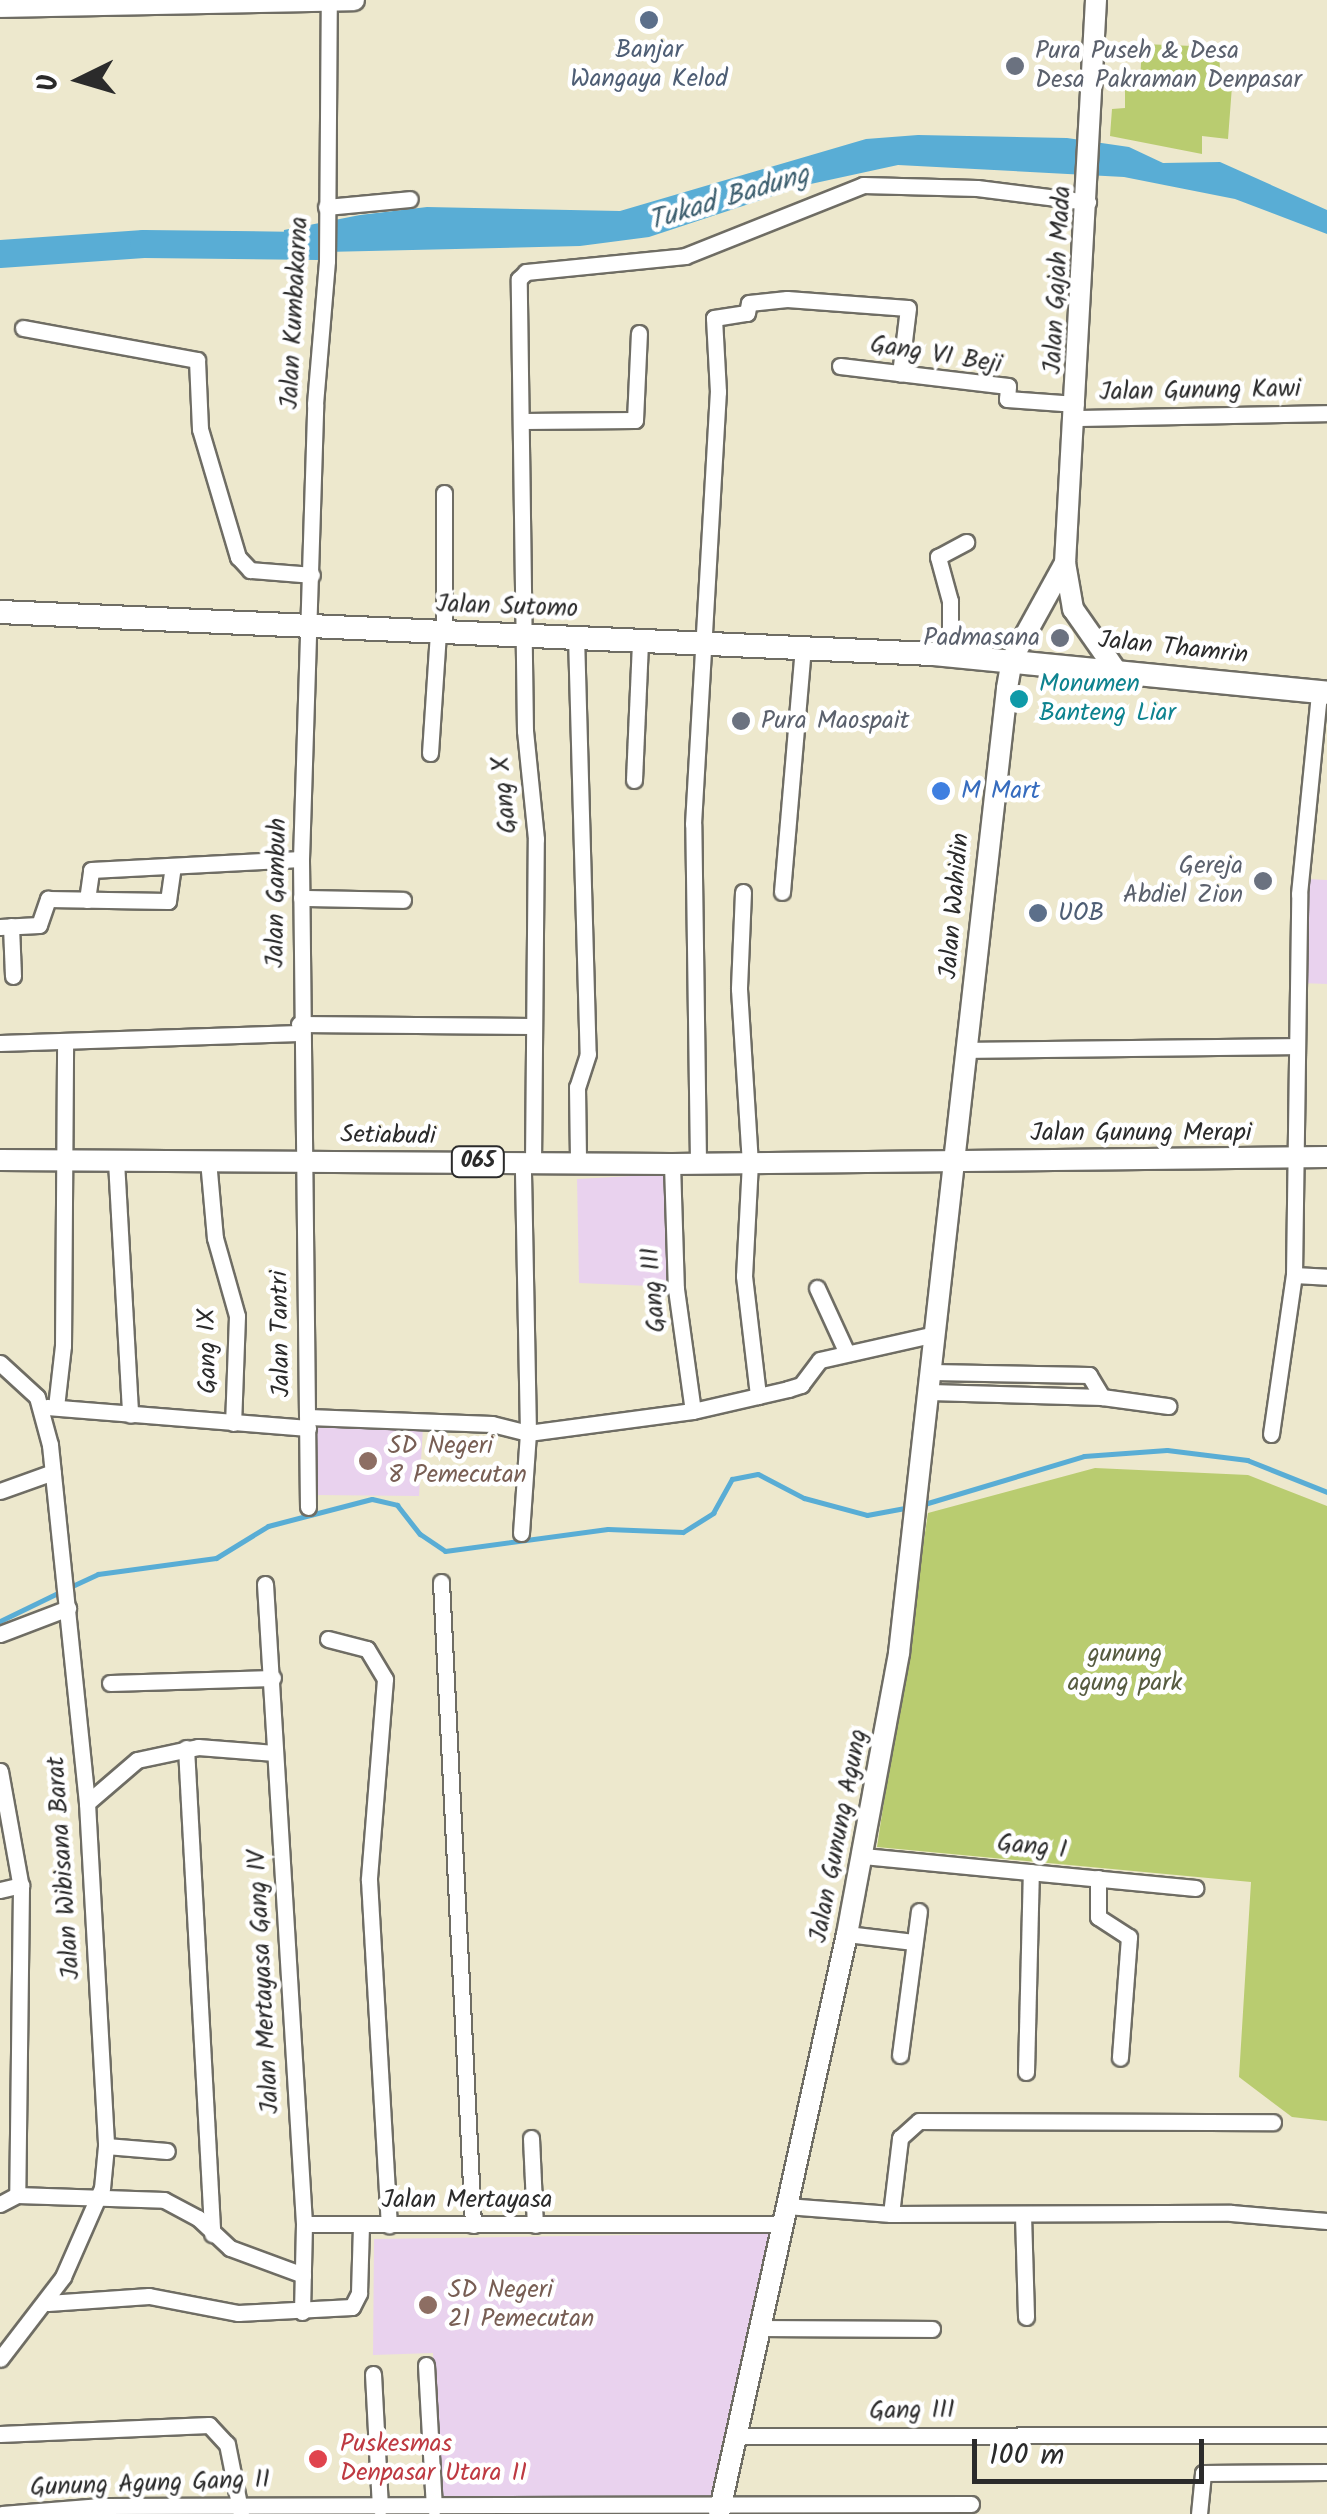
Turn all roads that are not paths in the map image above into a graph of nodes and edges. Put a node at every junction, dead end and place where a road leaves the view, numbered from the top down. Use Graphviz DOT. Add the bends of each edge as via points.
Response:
graph roads {
  1 [pos="354,0"];
  2 [pos="1096,0"];
  3 [pos="329,1"];
  4 [pos="6,5"];
  5 [pos="410,199"];
  6 [pos="1089,199"];
  7 [pos="326,213"];
  8 [pos="23,328"];
  9 [pos="640,333"];
  10 [pos="840,366"];
  11 [pos="900,374"];
  12 [pos="1075,411"];
  13 [pos="1327,413"];
  14 [pos="522,421"];
  15 [pos="444,493"];
  16 [pos="966,542"];
  17 [pos="1065,563"];
  18 [pos="312,575"];
  19 [pos="0,612"];
  20 [pos="309,627"];
  21 [pos="441,632"];
  22 [pos="524,635"];
  23 [pos="576,636"];
  24 [pos="640,640"];
  25 [pos="700,643"];
  26 [pos="803,648"];
  27 [pos="950,656"];
  28 [pos="1012,660"];
  29 [pos="1115,669"];
  30 [pos="1323,692"];
  31 [pos="430,752"];
  32 [pos="634,780"];
  33 [pos="301,860"];
  34 [pos="173,866"];
  35 [pos="742,892"];
  36 [pos="782,892"];
  37 [pos="301,898"];
  38 [pos="87,900"];
  39 [pos="403,900"];
  40 [pos="6,926"];
  41 [pos="13,976"];
  42 [pos="532,1026"];
  43 [pos="299,1029"];
  44 [pos="66,1042"];
  45 [pos="0,1043"];
  46 [pos="1296,1046"];
  47 [pos="966,1050"];
  48 [pos="1298,1157"];
  49 [pos="1327,1157"];
  50 [pos="955,1159"];
  51 [pos="0,1160"];
  52 [pos="208,1160"];
  53 [pos="303,1160"];
  54 [pos="116,1161"];
  55 [pos="66,1162"];
  56 [pos="698,1162"];
  57 [pos="750,1162"];
  58 [pos="528,1163"];
  59 [pos="578,1163"];
  60 [pos="672,1164"];
  61 [pos="1294,1275"];
  62 [pos="1327,1277"];
  63 [pos="817,1288"];
  64 [pos="935,1334"];
  65 [pos="846,1351"];
  66 [pos="0,1363"];
  67 [pos="931,1382"];
  68 [pos="758,1396"];
  69 [pos="1168,1406"];
  70 [pos="49,1407"];
  71 [pos="694,1411"];
  72 [pos="130,1416"];
  73 [pos="308,1422"];
  74 [pos="233,1424"];
  75 [pos="528,1433"];
  76 [pos="1272,1434"];
  77 [pos="54,1472"];
  78 [pos="0,1491"];
  79 [pos="308,1507"];
  80 [pos="521,1534"];
  81 [pos="442,1582"];
  82 [pos="266,1584"];
  83 [pos="67,1604"];
  84 [pos="0,1634"];
  85 [pos="328,1638"];
  86 [pos="272,1678"];
  87 [pos="110,1682"];
  88 [pos="186,1748"];
  89 [pos="275,1754"];
  90 [pos="0,1771"];
  91 [pos="88,1803"];
  92 [pos="863,1856"];
  93 [pos="1030,1872"];
  94 [pos="1098,1878"];
  95 [pos="20,1884"];
  96 [pos="1195,1888"];
  97 [pos="0,1890"];
  98 [pos="919,1911"];
  99 [pos="847,1934"];
  100 [pos="914,1942"];
  101 [pos="900,2055"];
  102 [pos="1120,2058"];
  103 [pos="1026,2072"];
  104 [pos="1273,2122"];
  105 [pos="531,2138"];
  106 [pos="106,2146"];
  107 [pos="167,2151"];
  108 [pos="17,2195"];
  109 [pos="98,2196"];
  110 [pos="0,2204"];
  111 [pos="891,2214"];
  112 [pos="784,2215"];
  113 [pos="1023,2216"];
  114 [pos="1327,2221"];
  115 [pos="304,2224"];
  116 [pos="472,2224"];
  117 [pos="389,2225"];
  118 [pos="535,2225"];
  119 [pos="361,2226"];
  120 [pos="212,2234"];
  121 [pos="302,2275"];
  122 [pos="48,2303"];
  123 [pos="302,2312"];
  124 [pos="1026,2317"];
  125 [pos="764,2328"];
  126 [pos="932,2329"];
  127 [pos="0,2359"];
  128 [pos="426,2366"];
  129 [pos="373,2374"];
  130 [pos="0,2434"];
  131 [pos="1327,2435"];
  132 [pos="738,2436"];
  133 [pos="1327,2472"];
  134 [pos="972,2504"];
  135 [pos="434,2508"];
  136 [pos="241,2510"];
  137 [pos="282,2510"];
  138 [pos="351,2510"];
  139 [pos="390,2510"];
  140 [pos="493,2511"];
  141 [pos="719,2511"];
  142 [pos="2,2514"];
  143 [pos="1199,2514"];
  1 -- 3 [label="main road"];
  2 -- 6 [label="main road, Jalan Gajah Mada"];
  3 -- 4 [label="main road"];
  3 -- 7 [label="street, Jalan Kumbakarna"];
  5 -- 7 [label="street"];
  6 -- 12 [label="main road, Jalan Gajah Mada"];
  6 -- 14 [label="street, Gang X" via="863,186 685,256 526,272 518,283"];
  7 -- 18 [label="street, Jalan Kumbakarna"];
  8 -- 18 [label="street" via="197,360 200,428 238,558 250,570"];
  9 -- 14 [label="street" via="634,420"];
  10 -- 11 [label="street, Gang VI Beji"];
  11 -- 12 [label="street, Gang VI Beji" via="1008,386 1007,399"];
  11 -- 25 [label="street" via="908,308 787,299 749,303 747,313 714,318 718,392"];
  12 -- 13 [label="street, Jalan Gunung Kawi"];
  12 -- 17 [label="main road, Jalan Gajah Mada"];
  14 -- 22 [label="street, Gang X"];
  15 -- 21 [label="street"];
  16 -- 27 [label="street" via="945,548 938,558 950,601"];
  17 -- 28 [label="main road, Jalan Gajah Mada"];
  17 -- 29 [label="main road, Jalan Gajah Mada" via="1073,609"];
  18 -- 20 [label="street, Jalan Kumbakarna"];
  19 -- 20 [label="highway, Jalan Sutomo"];
  20 -- 21 [label="highway, Jalan Sutomo"];
  20 -- 33 [label="street, Jalan Gambuh"];
  21 -- 22 [label="highway, Jalan Sutomo"];
  21 -- 31 [label="street"];
  22 -- 23 [label="highway, Jalan Sutomo"];
  22 -- 42 [label="street, Gang X" via="526,790 536,839"];
  23 -- 24 [label="highway, Jalan Sutomo"];
  23 -- 59 [label="street" via="588,1054 578,1087"];
  24 -- 25 [label="highway, Jalan Sutomo"];
  24 -- 32 [label="street"];
  25 -- 26 [label="highway, Jalan Sutomo"];
  25 -- 56 [label="street" via="693,824"];
  26 -- 27 [label="highway, Jalan Sutomo"];
  26 -- 36 [label="street"];
  27 -- 28 [label="highway, Jalan Sutomo"];
  28 -- 29 [label="highway, Jalan Thamrin"];
  28 -- 47 [label="main road, Jalan Wahidin"];
  29 -- 30 [label="highway, Jalan Thamrin"];
  30 -- 46 [label="street" via="1299,894"];
  33 -- 34 [label="street"];
  33 -- 37 [label="street, Jalan Gambuh"];
  34 -- 38 [label="street" via="91,870"];
  34 -- 38 [label="street" via="168,901"];
  35 -- 57 [label="street" via="739,971"];
  37 -- 39 [label="street"];
  37 -- 43 [label="street, Jalan Gambuh"];
  38 -- 40 [label="street" via="48,898 40,924"];
  40 -- 41 [label="street"];
  42 -- 43 [label="street"];
  42 -- 58 [label="street, Gang X"];
  43 -- 44 [label="street"];
  43 -- 53 [label="street, Jalan Gambuh"];
  44 -- 45 [label="street"];
  44 -- 55 [label="street, Jalan Wibisana Barat"];
  46 -- 47 [label="street"];
  46 -- 48 [label="street"];
  47 -- 50 [label="main road, Jalan Wahidin"];
  48 -- 49 [label="main road, Jalan Gunung Merapi"];
  48 -- 50 [label="main road, Jalan Gunung Merapi"];
  48 -- 61 [label="street"];
  50 -- 57 [label="main road, Setiabudi / 065"];
  50 -- 64 [label="main road, Jalan Gunung Agung"];
  51 -- 55 [label="main road, Setiabudi / 065"];
  52 -- 53 [label="main road, Setiabudi / 065"];
  52 -- 54 [label="main road, Setiabudi / 065"];
  52 -- 74 [label="street, Gang IX" via="215,1238 237,1316"];
  53 -- 58 [label="main road, Setiabudi / 065"];
  53 -- 73 [label="street, Jalan Tantri"];
  54 -- 55 [label="main road, Setiabudi / 065"];
  54 -- 72 [label="street"];
  55 -- 70 [label="street, Jalan Wibisana Barat" via="63,1346"];
  56 -- 57 [label="main road, Setiabudi / 065"];
  56 -- 60 [label="main road, Setiabudi / 065"];
  57 -- 68 [label="street" via="744,1276"];
  58 -- 59 [label="main road, Setiabudi / 065"];
  58 -- 75 [label="street, Gang X"];
  59 -- 60 [label="main road, Setiabudi / 065"];
  60 -- 71 [label="street, Gang III" via="676,1289"];
  61 -- 62 [label="street"];
  61 -- 76 [label="street"];
  63 -- 65 [label="street"];
  64 -- 65 [label="street"];
  64 -- 67 [label="main road, Jalan Gunung Agung"];
  65 -- 68 [label="street" via="812,1366 801,1385"];
  66 -- 70 [label="street"];
  67 -- 69 [label="street" via="1089,1375 1102,1397"];
  67 -- 92 [label="main road, Jalan Gunung Agung"];
  68 -- 71 [label="street"];
  70 -- 72 [label="street"];
  70 -- 77 [label="street, Jalan Wibisana Barat"];
  71 -- 75 [label="street"];
  72 -- 74 [label="street"];
  73 -- 74 [label="street"];
  73 -- 75 [label="street" via="492,1424"];
  73 -- 79 [label="street, Jalan Tantri"];
  75 -- 80 [label="street, Gang X"];
  77 -- 78 [label="street"];
  77 -- 83 [label="street, Jalan Wibisana Barat"];
  81 -- 116 [label="street"];
  82 -- 86 [label="street, Jalan Mertayasa Gang IV"];
  83 -- 84 [label="street"];
  83 -- 91 [label="street, Jalan Wibisana Barat"];
  85 -- 117 [label="street" via="367,1649 385,1678 369,1880"];
  86 -- 87 [label="street"];
  86 -- 89 [label="street, Jalan Mertayasa Gang IV"];
  88 -- 89 [label="street" via="244,1746"];
  88 -- 91 [label="street" via="137,1760"];
  88 -- 120 [label="street"];
  89 -- 115 [label="street, Jalan Mertayasa Gang IV"];
  90 -- 95 [label="street"];
  91 -- 106 [label="street, Jalan Wibisana Barat"];
  92 -- 93 [label="street, Gang I"];
  92 -- 99 [label="main road, Jalan Gunung Agung"];
  93 -- 94 [label="street, Gang I"];
  93 -- 103 [label="street"];
  94 -- 96 [label="street, Gang I"];
  94 -- 102 [label="street" via="1098,1917 1129,1937"];
  95 -- 97 [label="street"];
  95 -- 108 [label="street"];
  98 -- 100 [label="street"];
  99 -- 100 [label="street"];
  99 -- 112 [label="main road, Jalan Gunung Agung"];
  100 -- 101 [label="street"];
  104 -- 111 [label="street" via="919,2121 900,2138"];
  105 -- 118 [label="street"];
  106 -- 107 [label="street"];
  106 -- 109 [label="street, Jalan Wibisana Barat"];
  108 -- 109 [label="street"];
  108 -- 110 [label="street"];
  109 -- 120 [label="street" via="164,2200"];
  109 -- 122 [label="street, Jalan Wibisana Barat"];
  111 -- 112 [label="street, Jalan Mertayasa"];
  111 -- 113 [label="street, Jalan Mertayasa"];
  112 -- 118 [label="street, Jalan Mertayasa"];
  112 -- 125 [label="main road, Jalan Gunung Agung"];
  113 -- 114 [label="street, Jalan Mertayasa" via="1231,2213"];
  113 -- 124 [label="street"];
  115 -- 119 [label="street"];
  115 -- 121 [label="street, Jalan Mertayasa Gang IV"];
  116 -- 117 [label="street, Jalan Mertayasa"];
  116 -- 118 [label="street, Jalan Mertayasa"];
  117 -- 119 [label="street, Jalan Mertayasa"];
  119 -- 123 [label="street, Jalan Mertayasa" via="356,2302"];
  120 -- 121 [label="street" via="230,2248"];
  121 -- 123 [label="street, Jalan Mertayasa Gang IV"];
  122 -- 123 [label="street, Jalan Mertayasa" via="149,2296 238,2313"];
  122 -- 127 [label="street, Jalan Wibisana Barat"];
  125 -- 126 [label="street"];
  125 -- 132 [label="main road, Jalan Gunung Agung"];
  128 -- 135 [label="street"];
  129 -- 139 [label="street"];
  130 -- 136 [label="street" via="209,2425 228,2444"];
  131 -- 132 [label="street, Gang III"];
  132 -- 141 [label="main road, Jalan Gunung Agung"];
  133 -- 143 [label="street" via="1203,2473"];
  134 -- 141 [label="street, Gunung Agung Gang II"];
  135 -- 139 [label="street, Gunung Agung Gang II"];
  135 -- 140 [label="street, Gunung Agung Gang II"];
  136 -- 137 [label="street, Gunung Agung Gang II"];
  136 -- 142 [label="street, Gunung Agung Gang II"];
  137 -- 138 [label="street, Gunung Agung Gang II"];
  138 -- 139 [label="street, Gunung Agung Gang II"];
  140 -- 141 [label="street, Gunung Agung Gang II"];
}
